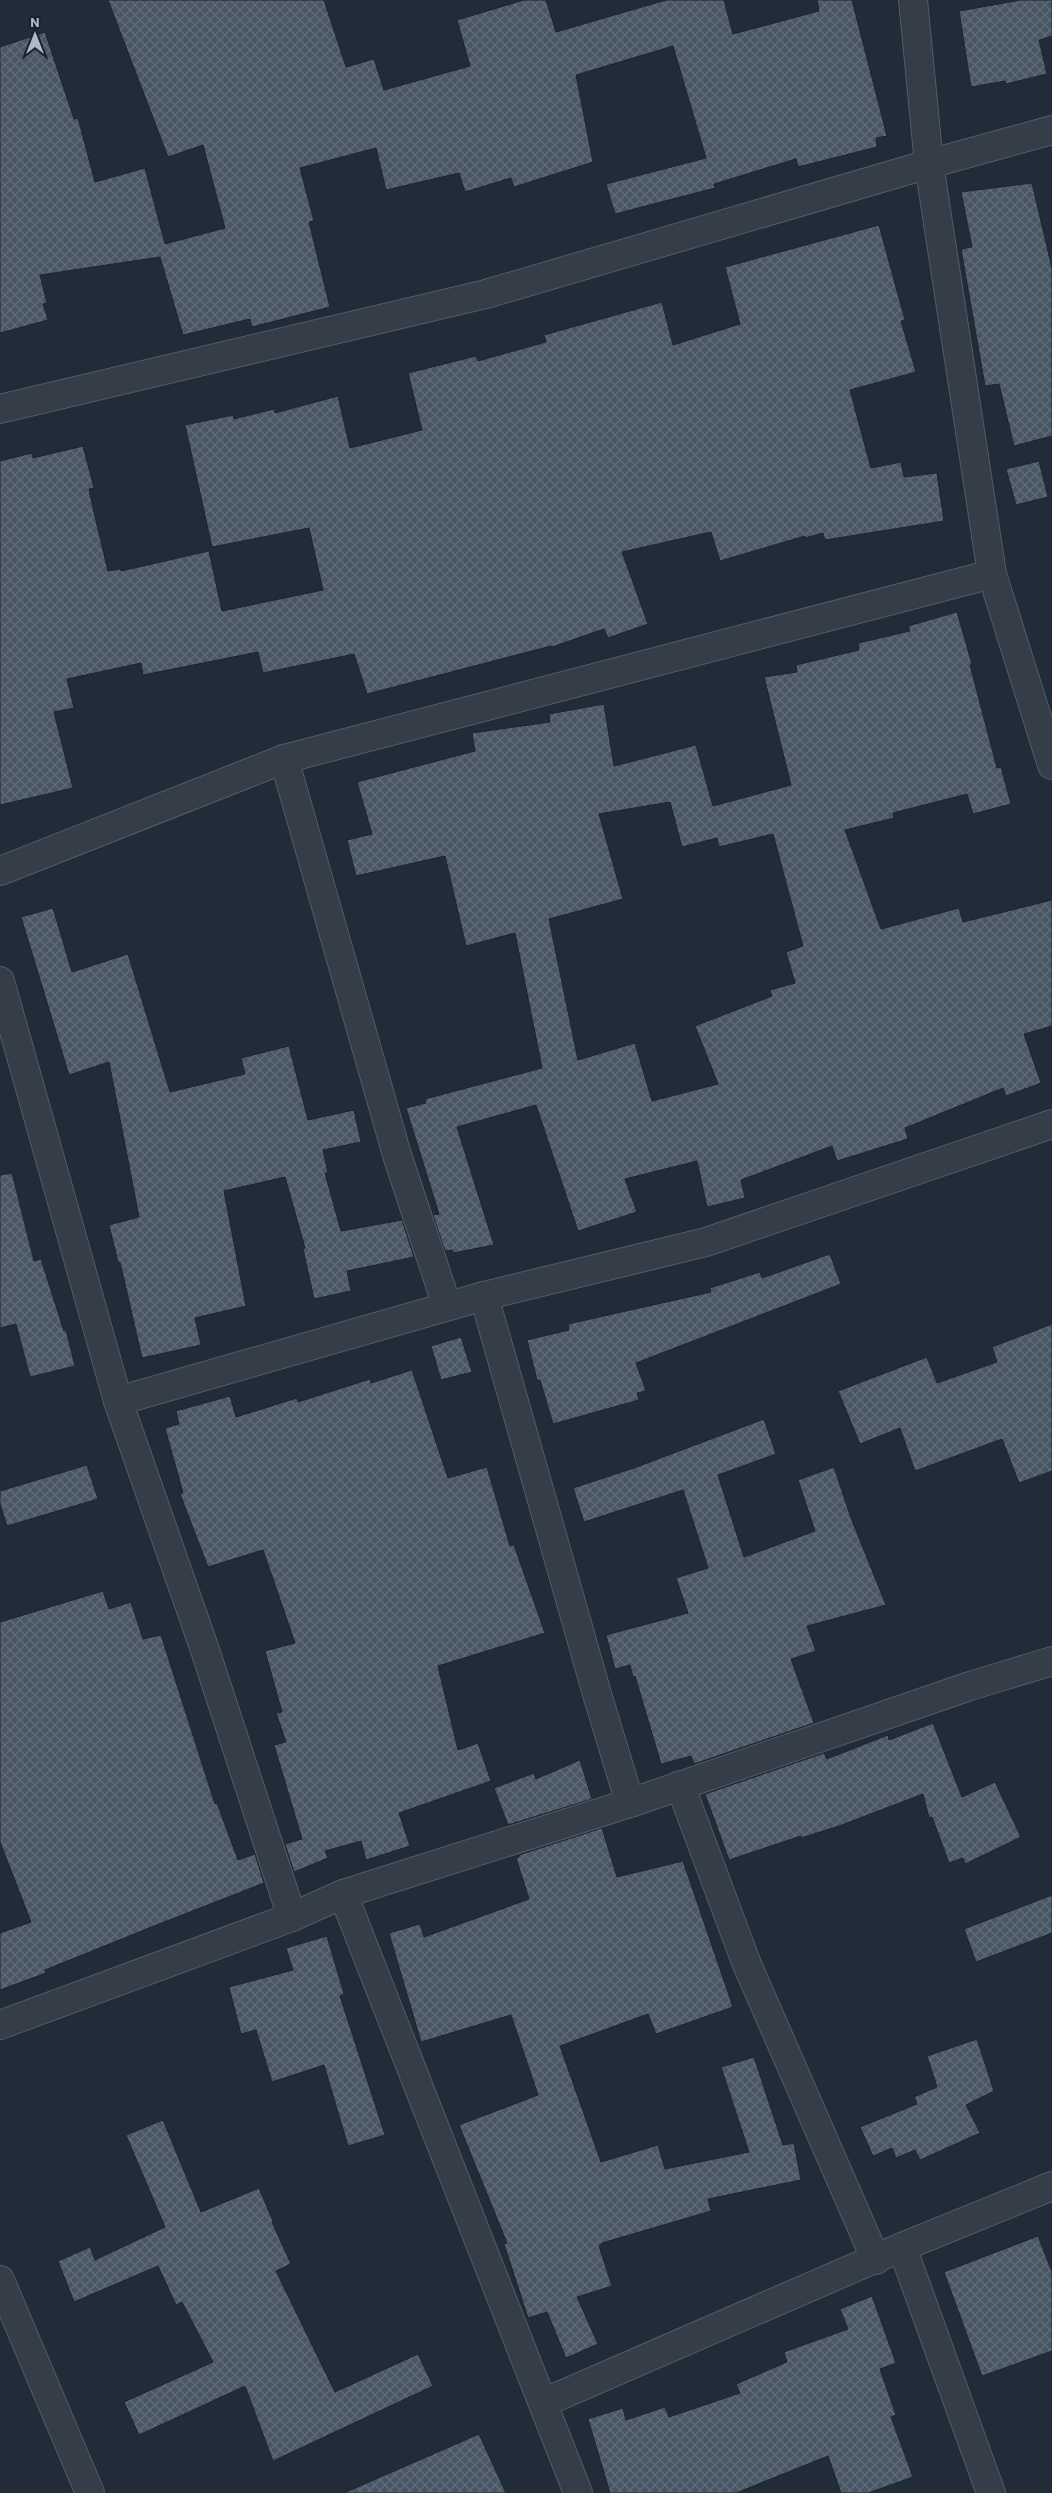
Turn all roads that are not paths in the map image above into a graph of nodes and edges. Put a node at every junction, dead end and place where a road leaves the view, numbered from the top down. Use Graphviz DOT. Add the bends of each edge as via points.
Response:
graph roads {
  1 [pos="913,0"];
  2 [pos="1052,130"];
  3 [pos="929,164"];
  4 [pos="0,409"];
  5 [pos="992,574"];
  6 [pos="284,759"];
  7 [pos="1052,765"];
  8 [pos="0,871"];
  9 [pos="0,981"];
  10 [pos="1052,1124"];
  11 [pos="484,1296"];
  12 [pos="447,1306"];
  13 [pos="118,1401"];
  14 [pos="1052,1661"];
  15 [pos="680,1785"];
  16 [pos="630,1802"];
  17 [pos="343,1894"];
  18 [pos="292,1917"];
  19 [pos="0,2025"];
  20 [pos="1052,2186"];
  21 [pos="902,2247"];
  22 [pos="876,2260"];
  23 [pos="0,2280"];
  24 [pos="543,2403"];
  25 [pos="90,2493"];
  26 [pos="578,2493"];
  27 [pos="991,2493"];
  1 -- 3 [label="street"];
  2 -- 3 [label="street"];
  3 -- 4 [label="street" via="486,294"];
  3 -- 5 [label="street"];
  5 -- 6 [label="street"];
  5 -- 7 [label="street"];
  6 -- 8 [label="street"];
  6 -- 12 [label="street" via="397,1155"];
  9 -- 13 [label="street"];
  10 -- 11 [label="street" via="706,1242"];
  11 -- 12 [label="street"];
  11 -- 16 [label="street"];
  12 -- 13 [label="street"];
  13 -- 18 [label="street" via="205,1650"];
  14 -- 15 [label="street"];
  15 -- 16 [label="street"];
  15 -- 22 [label="street" via="746,1962"];
  16 -- 17 [label="street"];
  17 -- 18 [label="street"];
  17 -- 24 [label="street"];
  18 -- 19 [label="street"];
  20 -- 21 [label="street"];
  21 -- 22 [label="street"];
  21 -- 27 [label="street"];
  22 -- 24 [label="street"];
  23 -- 25 [label="street"];
  24 -- 26 [label="street"];
}
